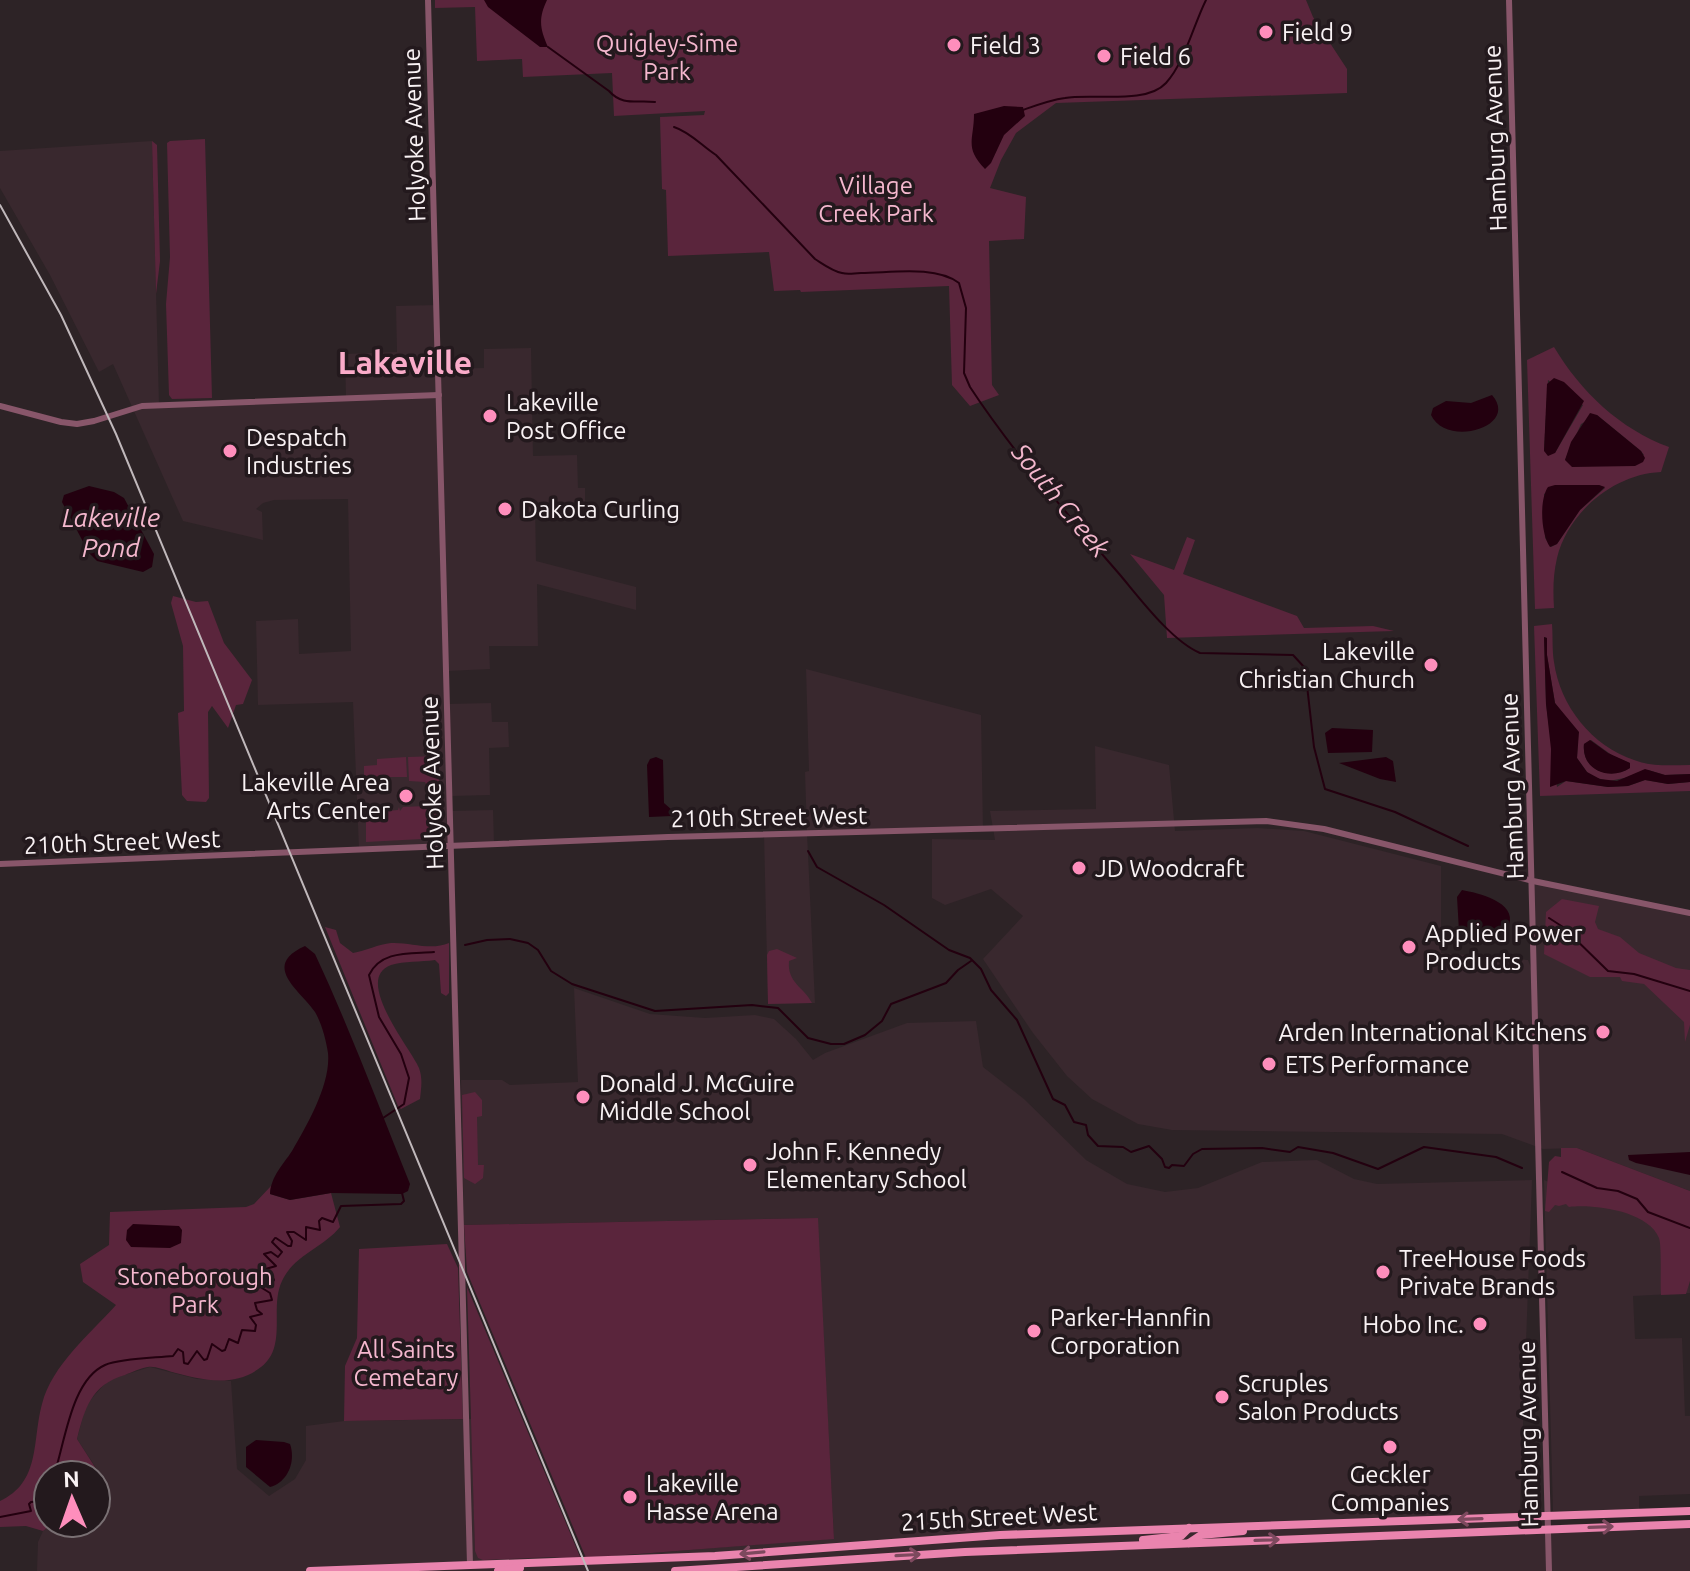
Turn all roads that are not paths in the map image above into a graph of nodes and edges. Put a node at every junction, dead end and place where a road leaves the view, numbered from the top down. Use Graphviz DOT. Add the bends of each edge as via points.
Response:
graph roads {
  1 [pos="428,0"];
  2 [pos="1509,0"];
  3 [pos="439,395"];
  4 [pos="0,406"];
  5 [pos="452,845"];
  6 [pos="0,864"];
  7 [pos="1533,881"];
  8 [pos="1690,913"];
  9 [pos="1690,1511"];
  10 [pos="1548,1517"];
  11 [pos="1690,1524"];
  12 [pos="1267,1525"];
  13 [pos="1189,1528"];
  14 [pos="1548,1529"];
  15 [pos="1189,1543"];
  16 [pos="1107,1546"];
  17 [pos="544,1563"];
  18 [pos="469,1568"];
  19 [pos="310,1571"];
  20 [pos="498,1571"];
  21 [pos="675,1571"];
  22 [pos="1549,1571"];
  1 -- 3 [label="street, Holyoke Avenue"];
  2 -- 7 [label="street, Hamburg Avenue"];
  3 -- 4 [label="street" via="142,406 77,424"];
  3 -- 5 [label="street, Holyoke Avenue"];
  5 -- 6 [label="street, 210th Street West"];
  5 -- 7 [label="street, 210th Street West" via="1266,821 1324,829"];
  5 -- 18 [label="street, Holyoke Avenue"];
  7 -- 8 [label="street, 210th Street West"];
  7 -- 10 [label="street, Hamburg Avenue"];
  9 -- 10 [label="main road, 215th Street West"];
  10 -- 12 [label="main road, 215th Street West, one-way"];
  10 -- 14 [label="street, Hamburg Avenue"];
  14 -- 11 [label="main road, 215th Street West, one-way"];
  12 -- 13 [label="main road, 215th Street West"];
  12 -- 15 [label="main road" via="1201,1535"];
  13 -- 16 [label="main road" via="1181,1536"];
  13 -- 17 [label="main road, 215th Street West, one-way"];
  15 -- 14 [label="main road, 215th Street West, one-way"];
  14 -- 22 [label="street, Hamburg Avenue"];
  15 -- 16 [label="main road, 215th Street West"];
  21 -- 16 [label="main road, 215th Street West, one-way"];
  17 -- 18 [label="main road, 215th Street West"];
  17 -- 20 [label="main road"];
  18 -- 19 [label="main road, 215th Street West"];
}
